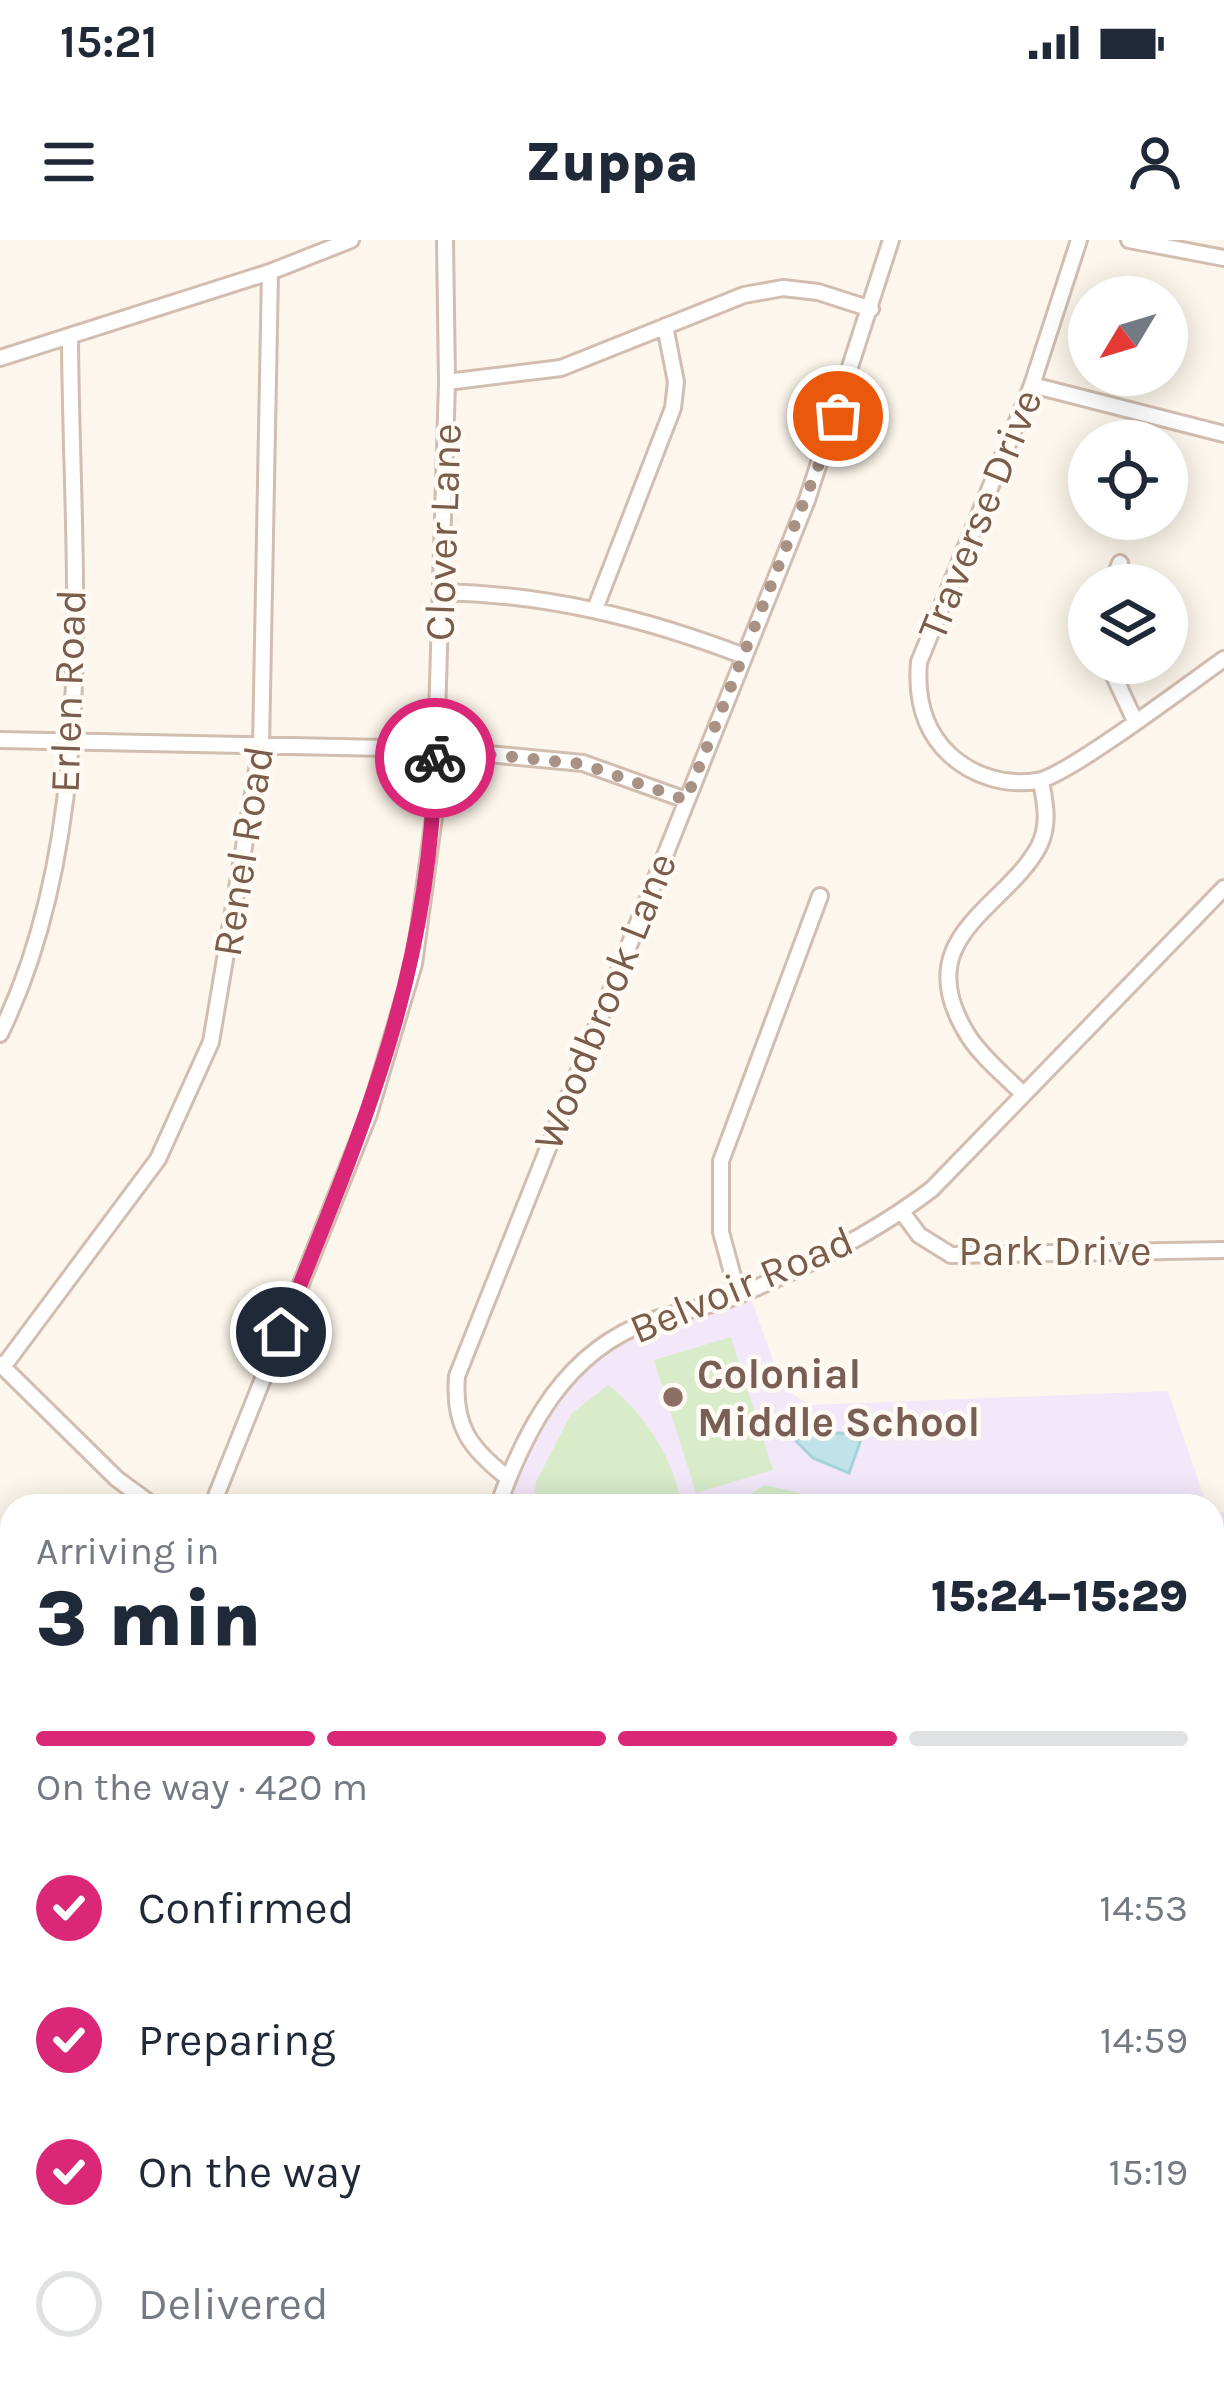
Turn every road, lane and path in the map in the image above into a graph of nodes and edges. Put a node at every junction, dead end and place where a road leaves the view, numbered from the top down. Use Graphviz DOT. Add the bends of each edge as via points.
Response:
graph roads {
  1 [pos="351,240"];
  2 [pos="445,240"];
  3 [pos="891,240"];
  4 [pos="1079,240"];
  5 [pos="1129,240"];
  6 [pos="1224,258"];
  7 [pos="270,272"];
  8 [pos="871,310"];
  9 [pos="665,326"];
  10 [pos="70,338"];
  11 [pos="0,358"];
  12 [pos="447,382"];
  13 [pos="1032,385"];
  14 [pos="1224,434"];
  15 [pos="440,592"];
  16 [pos="595,609"];
  17 [pos="744,656"];
  18 [pos="1224,659"];
  19 [pos="1118,684"];
  20 [pos="1135,722"];
  21 [pos="0,740"];
  22 [pos="72,741"];
  23 [pos="261,746"];
  24 [pos="435,749"];
  25 [pos="1041,781"];
  26 [pos="686,800"];
  27 [pos="1224,888"];
  28 [pos="820,896"];
  29 [pos="0,1034"];
  30 [pos="1021,1092"];
  31 [pos="902,1212"];
  32 [pos="1224,1250"];
  33 [pos="738,1295"];
  34 [pos="2,1366"];
  35 [pos="508,1478"];
  36 [pos="138,1494"];
  37 [pos="217,1494"];
  38 [pos="502,1494"];
  1 -- 7 [label="street"];
  2 -- 12 [label="street, Clover Lane"];
  3 -- 8 [label="street, Woodbrook Lane"];
  4 -- 13 [label="street, Traverse Drive"];
  5 -- 6 [label="street"];
  7 -- 10 [label="street"];
  7 -- 23 [label="street, Renel Road"];
  8 -- 9 [label="street" via="783,288"];
  8 -- 17 [label="street, Woodbrook Lane"];
  9 -- 12 [label="street" via="561,368"];
  9 -- 16 [label="street" via="673,409"];
  10 -- 11 [label="street"];
  10 -- 22 [label="street, Erlen Road"];
  12 -- 15 [label="street, Clover Lane"];
  13 -- 14 [label="street"];
  13 -- 25 [label="street, Traverse Drive" via="917,679 929,727 957,761 988,778"];
  15 -- 16 [label="street"];
  15 -- 24 [label="street, Clover Lane"];
  16 -- 17 [label="street"];
  17 -- 26 [label="street, Woodbrook Lane"];
  18 -- 20 [label="street"];
  19 -- 20 [label="street"];
  20 -- 25 [label="street"];
  21 -- 22 [label="street"];
  22 -- 23 [label="street"];
  22 -- 29 [label="street, Erlen Road" via="45,925"];
  23 -- 24 [label="street"];
  23 -- 34 [label="street, Renel Road" via="211,1042 158,1159"];
  24 -- 26 [label="street" via="583,764"];
  24 -- 37 [label="street, Clover Lane" via="428,885 393,1041"];
  25 -- 30 [label="street" via="1047,814 1039,846 967,922 951,984 969,1038"];
  26 -- 35 [label="street, Woodbrook Lane" via="457,1376 459,1427"];
  27 -- 30 [label="street, Belvoir Road"];
  28 -- 33 [label="street" via="722,1161 721,1232"];
  30 -- 31 [label="street, Belvoir Road"];
  31 -- 32 [label="street, Park Drive" via="919,1235 952,1255"];
  31 -- 33 [label="street, Belvoir Road"];
  33 -- 35 [label="street, Belvoir Road" via="648,1322 590,1355 544,1404"];
  34 -- 36 [label="street"];
  35 -- 38 [label="street, Belvoir Road"];
}
